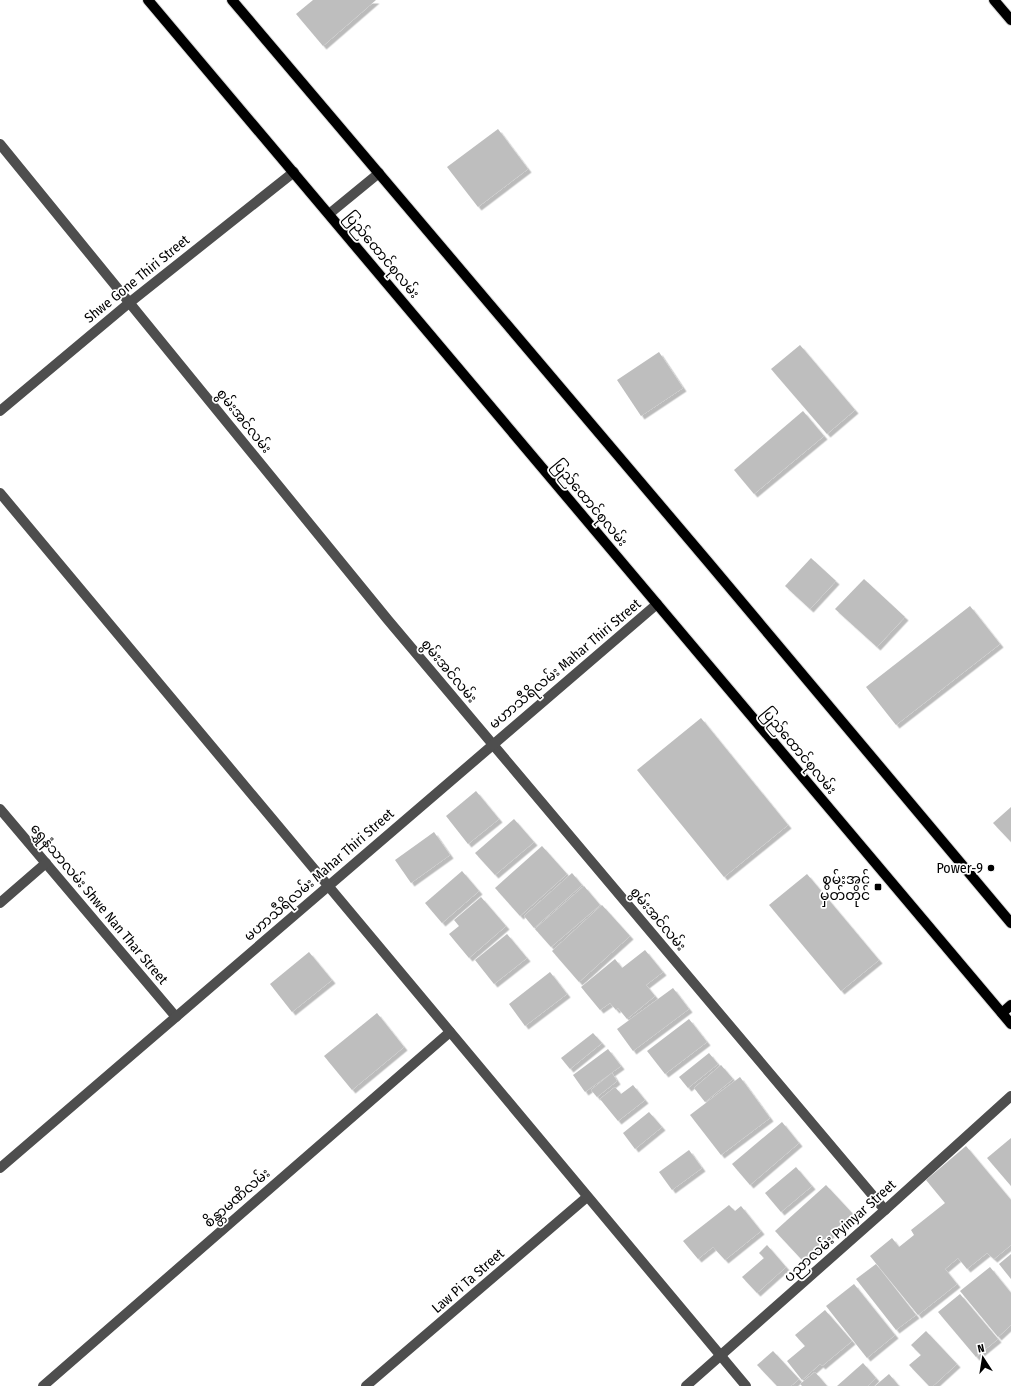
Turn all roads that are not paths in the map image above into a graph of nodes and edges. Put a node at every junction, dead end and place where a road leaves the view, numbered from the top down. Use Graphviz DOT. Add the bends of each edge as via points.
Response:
graph roads {
  1 [pos="148,0"];
  2 [pos="232,0"];
  3 [pos="994,0"];
  4 [pos="1011,20"];
  5 [pos="0,144"];
  6 [pos="294,172"];
  7 [pos="379,172"];
  8 [pos="329,214"];
  9 [pos="129,303"];
  10 [pos="0,411"];
  11 [pos="0,493"];
  12 [pos="657,604"];
  13 [pos="492,744"];
  14 [pos="0,809"];
  15 [pos="46,863"];
  16 [pos="328,886"];
  17 [pos="0,903"];
  18 [pos="1011,923"];
  19 [pos="1011,1005"];
  20 [pos="1002,1013"];
  21 [pos="176,1017"];
  22 [pos="1011,1024"];
  23 [pos="450,1032"];
  24 [pos="1011,1096"];
  25 [pos="0,1168"];
  26 [pos="587,1197"];
  27 [pos="885,1210"];
  28 [pos="720,1356"];
  29 [pos="43,1386"];
  30 [pos="366,1386"];
  31 [pos="686,1386"];
  32 [pos="746,1386"];
  1 -- 6 [label="main road, ပြည်ထောင်စုလမ်း"];
  2 -- 7 [label="main road"];
  3 -- 4 [label="main road"];
  5 -- 9 [label="street, စွမ်းအင်လမ်း"];
  6 -- 8 [label="main road, ပြည်ထောင်စုလမ်း"];
  6 -- 9 [label="street, Shwe Gone Thiri Street"];
  7 -- 8 [label="street"];
  7 -- 18 [label="main road"];
  8 -- 12 [label="main road, ပြည်ထောင်စုလမ်း"];
  9 -- 10 [label="street, Shwe Gone Thiri Street"];
  9 -- 13 [label="street, စွမ်းအင်လမ်း"];
  11 -- 16 [label="street"];
  12 -- 13 [label="street, မဟာသီရိလမ်း Mahar Thiri Street"];
  12 -- 20 [label="main road, ပြည်ထောင်စုလမ်း"];
  13 -- 16 [label="street, မဟာသီရိလမ်း Mahar Thiri Street"];
  13 -- 27 [label="street, စွမ်းအင်လမ်း"];
  14 -- 15 [label="street, ရွှေနံသာလမ်း Shwe Nan Thar Street"];
  15 -- 17 [label="street"];
  15 -- 21 [label="street, ရွှေနံသာလမ်း Shwe Nan Thar Street"];
  16 -- 21 [label="street, မဟာသီရိလမ်း Mahar Thiri Street"];
  16 -- 23 [label="street"];
  19 -- 20 [label="main road"];
  20 -- 22 [label="main road, ပြည်ထောင်စုလမ်း"];
  21 -- 25 [label="street, မဟာသီရိလမ်း Mahar Thiri Street"];
  23 -- 26 [label="street"];
  23 -- 29 [label="street, စိန္တာမဏိလမ်း"];
  24 -- 27 [label="street, ပညာလမ်း Pyinyar Street"];
  26 -- 28 [label="street"];
  26 -- 30 [label="street, Law Pi Ta Street"];
  27 -- 28 [label="street, ပညာလမ်း Pyinyar Street"];
  28 -- 31 [label="street, ပညာလမ်း Pyinyar Street"];
  28 -- 32 [label="street"];
}
